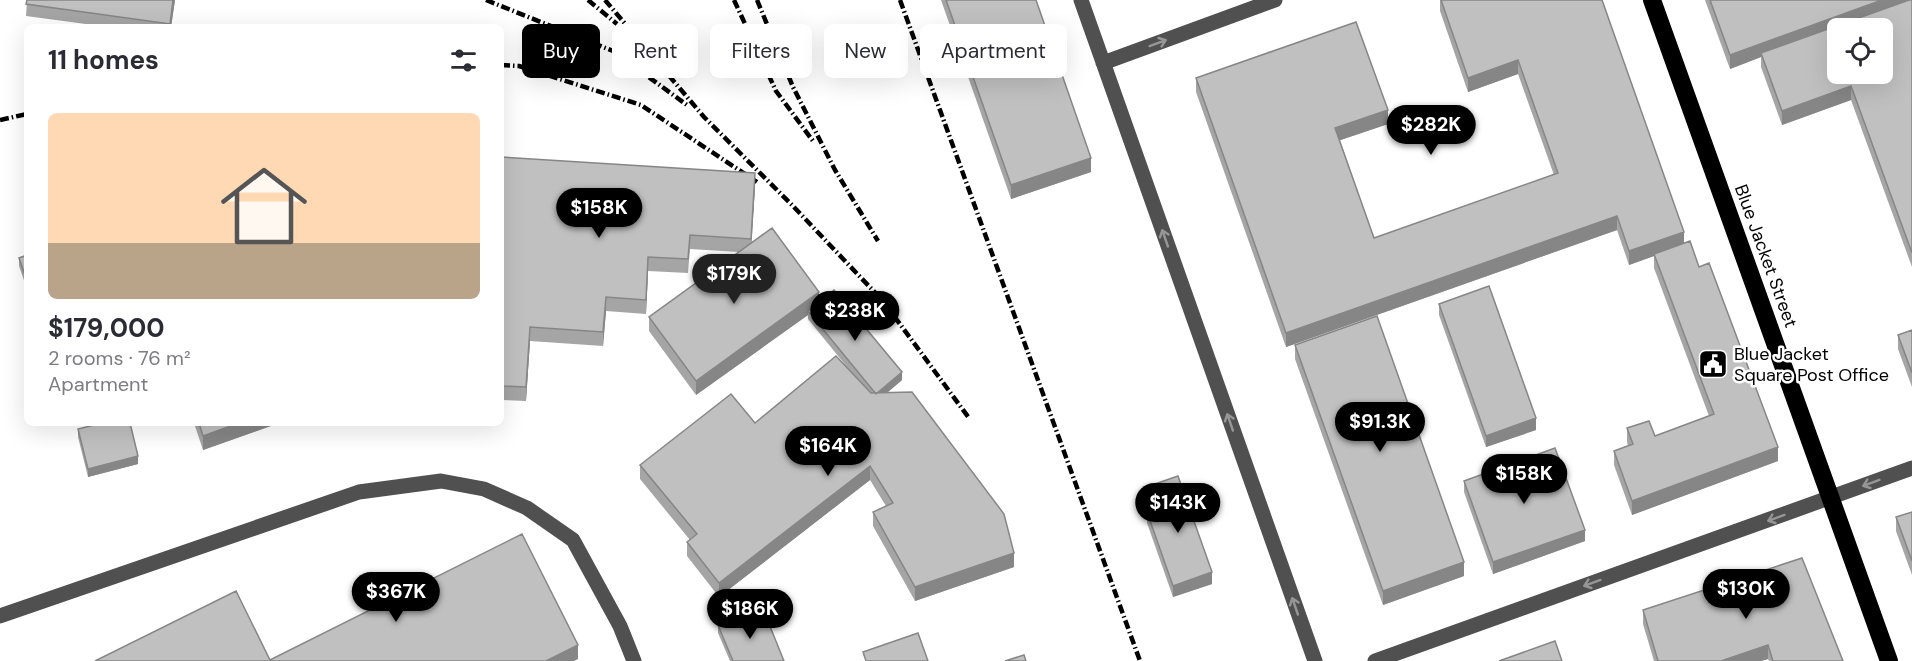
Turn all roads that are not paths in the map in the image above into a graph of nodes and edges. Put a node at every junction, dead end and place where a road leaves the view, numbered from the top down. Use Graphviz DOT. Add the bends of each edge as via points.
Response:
graph roads {
  1 [pos="1081,0"];
  2 [pos="1275,0"];
  3 [pos="1652,0"];
  4 [pos="1103,63"];
  5 [pos="1912,468"];
  6 [pos="1831,498"];
  7 [pos="0,616"];
  8 [pos="634,661"];
  9 [pos="1315,661"];
  10 [pos="1375,661"];
  11 [pos="1889,661"];
  1 -- 4 [label="lane"];
  4 -- 2 [label="lane, one-way"];
  3 -- 6 [label="highway, Blue Jacket Street"];
  9 -- 4 [label="lane, one-way"];
  5 -- 6 [label="lane, one-way"];
  6 -- 10 [label="lane, one-way"];
  6 -- 11 [label="highway, Blue Jacket Street"];
  7 -- 8 [label="lane" via="359,492 441,481 484,489 527,508 573,540 620,626"];
}
